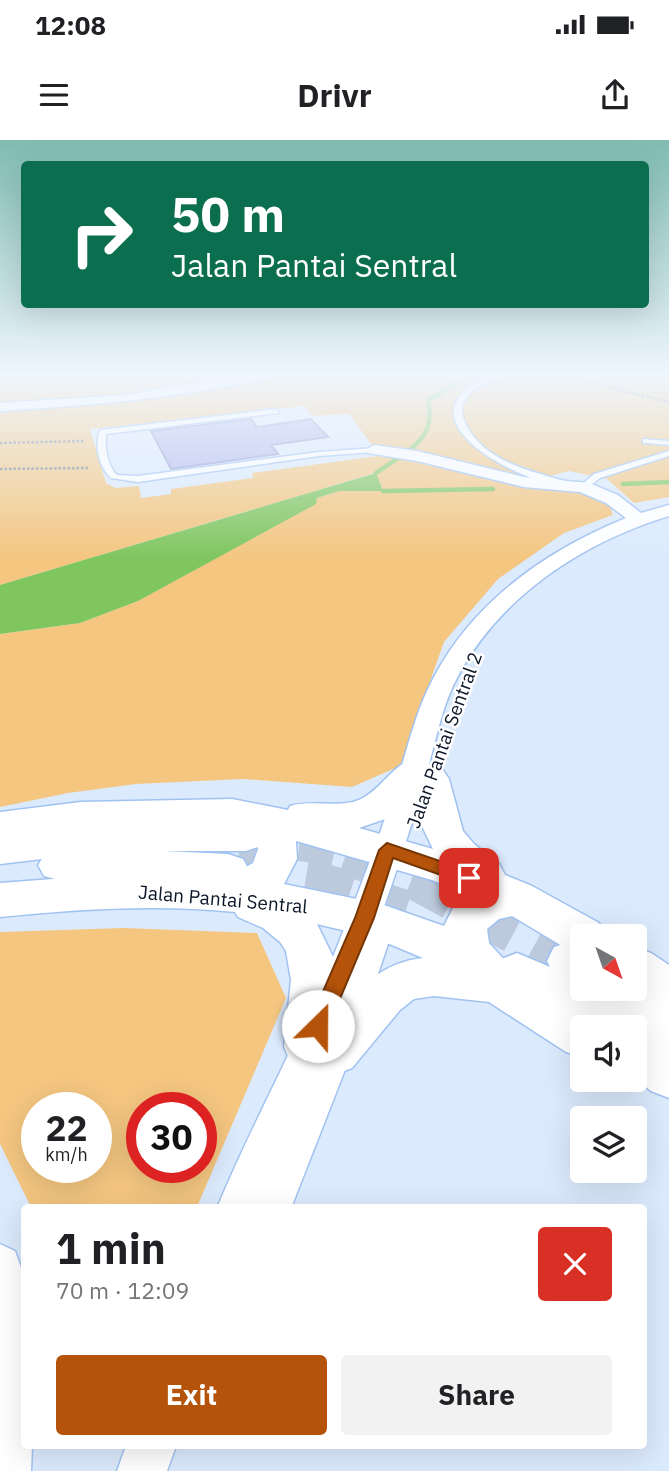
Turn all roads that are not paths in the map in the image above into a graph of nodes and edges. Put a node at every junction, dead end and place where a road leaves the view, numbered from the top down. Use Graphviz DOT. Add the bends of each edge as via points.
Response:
graph roads {
  1 [pos="101,435"];
  2 [pos="468,435"];
  3 [pos="646,440"];
  4 [pos="669,443"];
  5 [pos="374,450"];
  6 [pos="669,453"];
  7 [pos="565,484"];
  8 [pos="583,487"];
  9 [pos="669,510"];
  10 [pos="636,518"];
  11 [pos="422,775"];
  12 [pos="0,826"];
  13 [pos="0,849"];
  14 [pos="395,852"];
  15 [pos="233,854"];
  16 [pos="0,873"];
  17 [pos="517,898"];
  18 [pos="0,900"];
  19 [pos="372,920"];
  20 [pos="570,948"];
  21 [pos="648,976"];
  22 [pos="508,978"];
  23 [pos="669,990"];
  24 [pos="628,1001"];
  25 [pos="590,1015"];
  26 [pos="570,1027"];
  27 [pos="669,1029"];
  28 [pos="321,1049"];
  29 [pos="647,1057"];
  30 [pos="669,1074"];
  31 [pos="647,1081"];
  32 [pos="669,1097"];
  33 [pos="240,1204"];
  34 [pos="271,1204"];
  35 [pos="0,1266"];
  36 [pos="6,1320"];
  37 [pos="150,1449"];
  38 [pos="6,1471"];
  39 [pos="142,1471"];
  1 -- 5 [label="lane" via="108,472 124,479"];
  2 -- 7 [label="lane" via="473,444 509,467"];
  3 -- 4 [label="lane"];
  5 -- 7 [label="street" via="524,482"];
  6 -- 8 [label="lane" via="597,476"];
  7 -- 8 [label="street"];
  8 -- 10 [label="street" via="612,499"];
  9 -- 10 [label="street, Jalan Pantai Sentral 2"];
  10 -- 11 [label="street, Jalan Pantai Sentral 2" via="574,549 531,578 483,625 443,737"];
  11 -- 14 [label="street, Jalan Pantai Sentral 2"];
  11 -- 15 [label="main road" via="367,812 336,818"];
  11 -- 17 [label="main road" via="448,841 465,862"];
  12 -- 15 [label="main road, Jalan Pantai Sentral" via="81,816"];
  13 -- 15 [label="main road" via="161,834"];
  14 -- 15 [label="main road, Jalan Pantai Sentral"];
  14 -- 17 [label="main road, Jalan Pantai Sentral"];
  14 -- 19 [label="street, Jalan Pantai Sentral 2"];
  15 -- 16 [label="main road"];
  15 -- 18 [label="main road, Jalan Pantai Sentral" via="117,889"];
  15 -- 19 [label="main road, Jalan Pantai Sentral" via="285,901"];
  15 -- 28 [label="main road" via="266,910 292,925 309,945"];
  17 -- 20 [label="main road, Jalan Pantai Sentral"];
  17 -- 22 [label="main road" via="481,906 468,919 466,935 471,953"];
  19 -- 22 [label="main road, Jalan Pantai Sentral" via="432,941"];
  19 -- 28 [label="street, Jalan Pantai Sentral 2"];
  21 -- 23 [label="main road"];
  22 -- 25 [label="main road" via="569,1000"];
  22 -- 26 [label="main road, Jalan Pantai Sentral"];
  22 -- 28 [label="main road" via="433,976 398,982"];
  24 -- 27 [label="main road"];
  28 -- 33 [label="street"];
  28 -- 34 [label="street"];
  29 -- 30 [label="main road"];
  31 -- 32 [label="main road"];
  35 -- 36 [label="street"];
  36 -- 38 [label="street"];
  37 -- 39 [label="street"];
}
